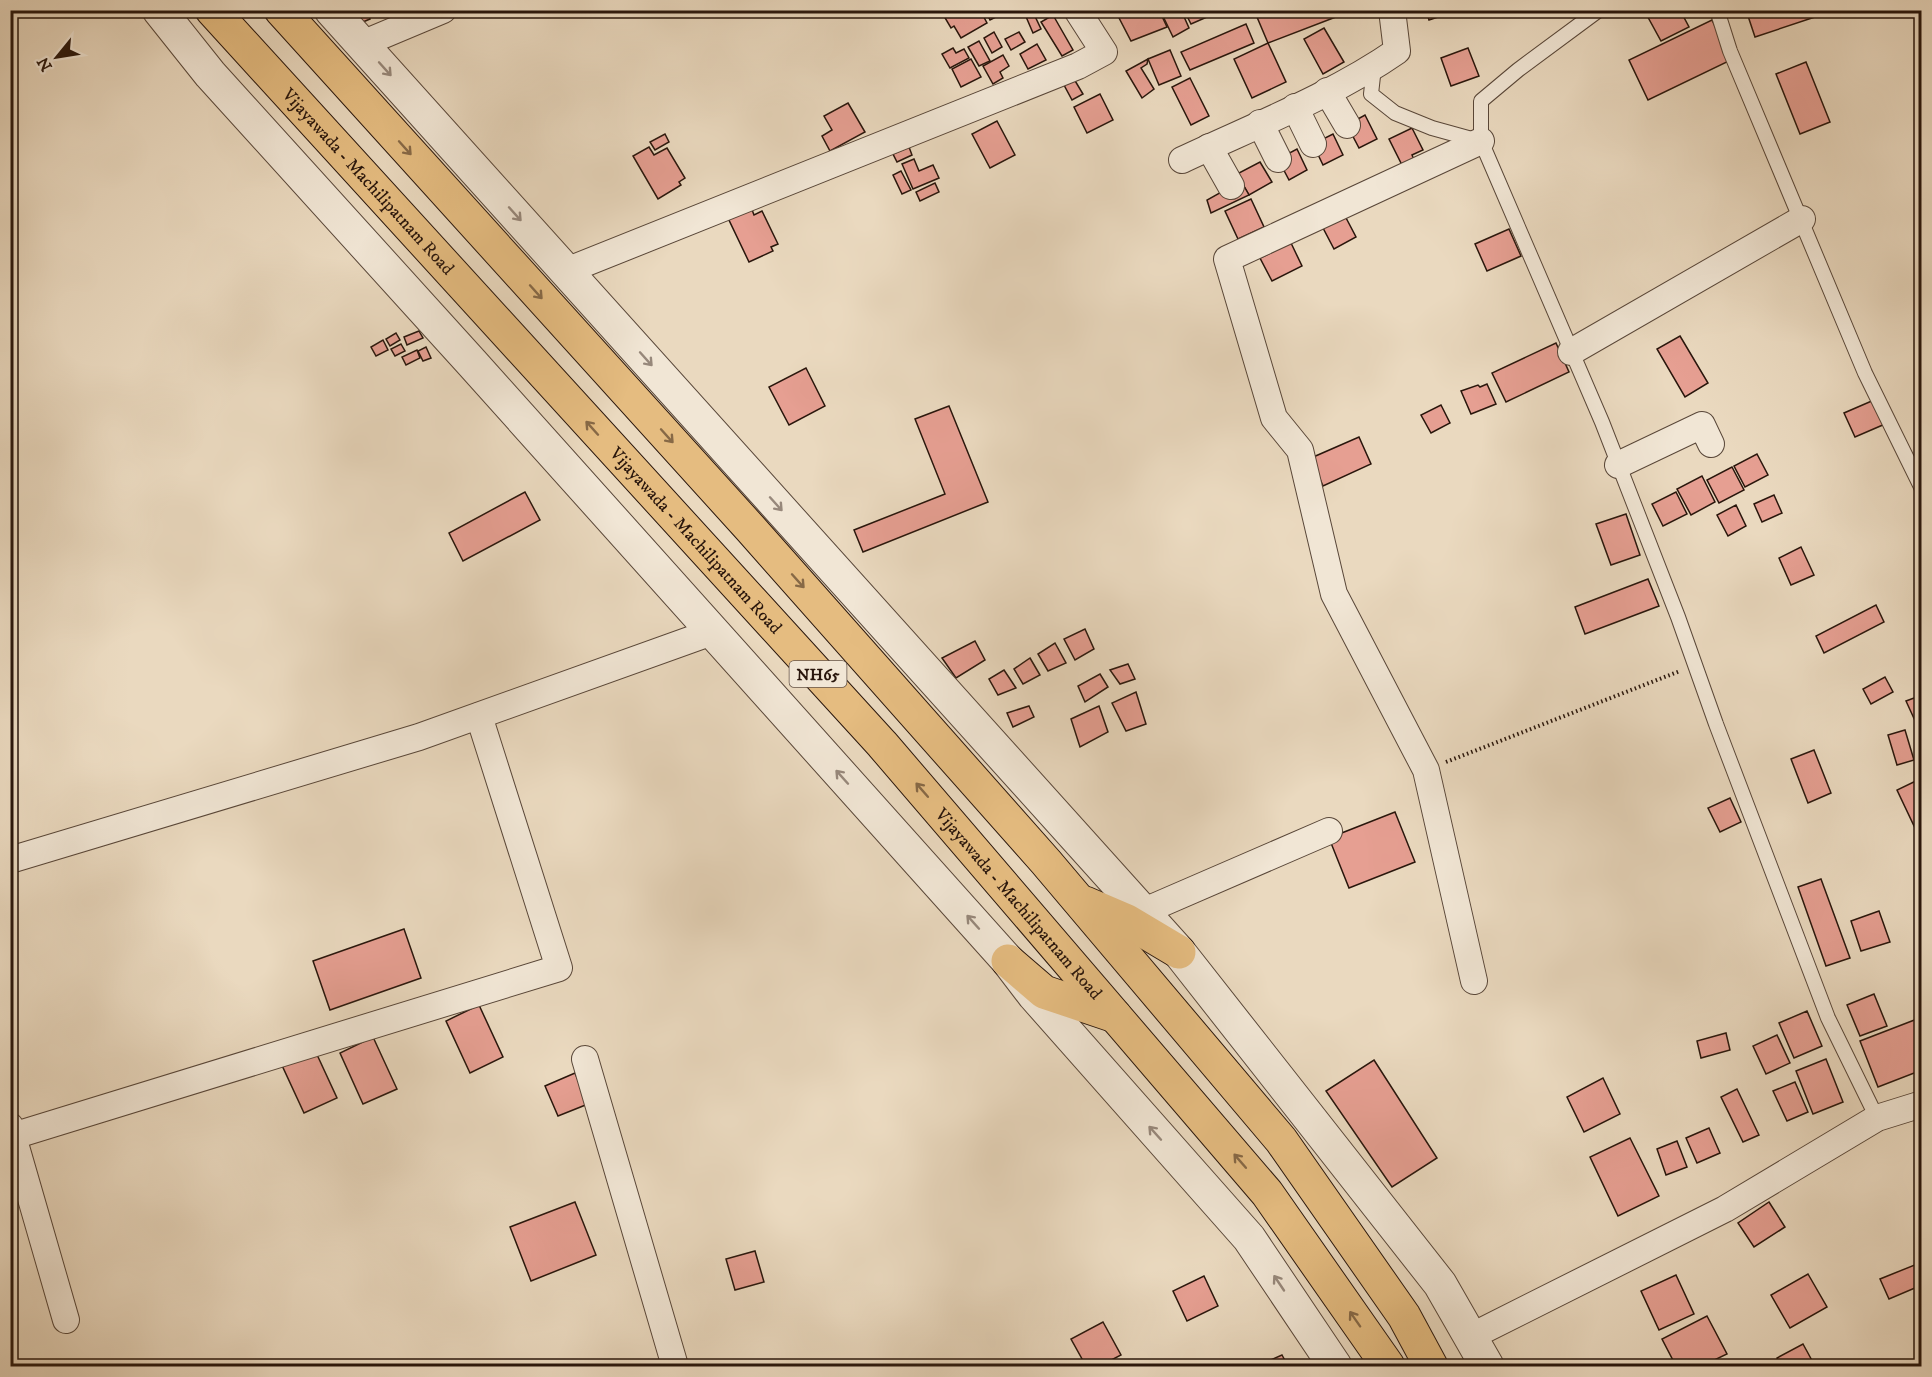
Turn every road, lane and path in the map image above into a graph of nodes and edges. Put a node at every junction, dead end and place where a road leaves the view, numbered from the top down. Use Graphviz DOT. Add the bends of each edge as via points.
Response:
graph roads {
  1 [pos="159,10"];
  2 [pos="212,10"];
  3 [pos="281,10"];
  4 [pos="331,10"];
  5 [pos="443,10"];
  6 [pos="1077,10"];
  7 [pos="1392,10"];
  8 [pos="1599,10"];
  9 [pos="1717,10"];
  10 [pos="362,44"];
  11 [pos="1374,67"];
  12 [pos="1327,91"];
  13 [pos="1295,107"];
  14 [pos="1260,123"];
  15 [pos="1347,125"];
  16 [pos="1481,141"];
  17 [pos="1313,144"];
  18 [pos="1209,147"];
  19 [pos="1278,159"];
  20 [pos="1182,160"];
  21 [pos="1231,186"];
  22 [pos="1802,219"];
  23 [pos="566,271"];
  24 [pos="1571,352"];
  25 [pos="1711,444"];
  26 [pos="1618,465"];
  27 [pos="1922,489"];
  28 [pos="712,632"];
  29 [pos="1695,665"];
  30 [pos="479,716"];
  31 [pos="1426,770"];
  32 [pos="1329,831"];
  33 [pos="10,860"];
  34 [pos="1078,899"];
  35 [pos="1142,912"];
  36 [pos="1179,952"];
  37 [pos="1008,961"];
  38 [pos="1474,981"];
  39 [pos="1115,1016"];
  40 [pos="585,1059"];
  41 [pos="1922,1104"];
  42 [pos="1877,1118"];
  43 [pos="12,1131"];
  44 [pos="66,1320"];
  45 [pos="1470,1337"];
  46 [pos="675,1366"];
  47 [pos="1335,1366"];
  48 [pos="1388,1366"];
  49 [pos="1431,1366"];
  50 [pos="1487,1366"];
  1 -- 28 [label="street" via="210,74"];
  39 -- 2 [label="highway, Vijayawada - Machilipatnam Road / NH65, one-way" via="882,744"];
  3 -- 34 [label="highway, NH65, one-way" via="758,536"];
  4 -- 10 [label="street"];
  5 -- 10 [label="street"];
  6 -- 23 [label="street" via="1104,52 1078,66"];
  7 -- 11 [label="street" via="1397,51"];
  8 -- 16 [label="lane" via="1481,101"];
  9 -- 22 [label="lane" via="1730,51"];
  10 -- 23 [label="street, one-way"];
  11 -- 12 [label="street"];
  11 -- 16 [label="lane" via="1371,94 1395,113"];
  12 -- 13 [label="street"];
  12 -- 15 [label="street"];
  13 -- 14 [label="street"];
  13 -- 17 [label="street"];
  14 -- 18 [label="street"];
  14 -- 19 [label="street"];
  16 -- 24 [label="lane"];
  16 -- 31 [label="street" via="1227,259 1274,418 1300,450 1334,594"];
  18 -- 20 [label="street"];
  18 -- 21 [label="street"];
  22 -- 24 [label="street"];
  22 -- 27 [label="lane" via="1865,373"];
  23 -- 35 [label="street, one-way"];
  24 -- 26 [label="lane"];
  25 -- 26 [label="street" via="1702,425"];
  26 -- 29 [label="lane"];
  28 -- 30 [label="street"];
  37 -- 28 [label="street, one-way"];
  29 -- 31 [label="path"];
  29 -- 42 [label="lane" via="1828,1018"];
  30 -- 33 [label="street"];
  30 -- 43 [label="street" via="559,968"];
  31 -- 38 [label="street"];
  32 -- 35 [label="street"];
  34 -- 36 [label="highway" via="1127,921"];
  34 -- 49 [label="highway, NH65" via="1281,1140 1404,1316"];
  35 -- 36 [label="street"];
  36 -- 45 [label="street" via="1440,1284"];
  37 -- 39 [label="highway" via="1044,992"];
  47 -- 37 [label="street, one-way" via="1249,1238"];
  48 -- 39 [label="highway, Vijayawada - Machilipatnam Road / NH65, one-way" via="1267,1193"];
  40 -- 46 [label="street"];
  41 -- 42 [label="street"];
  42 -- 45 [label="street" via="1725,1209"];
  43 -- 44 [label="street"];
  45 -- 50 [label="street"];
}
